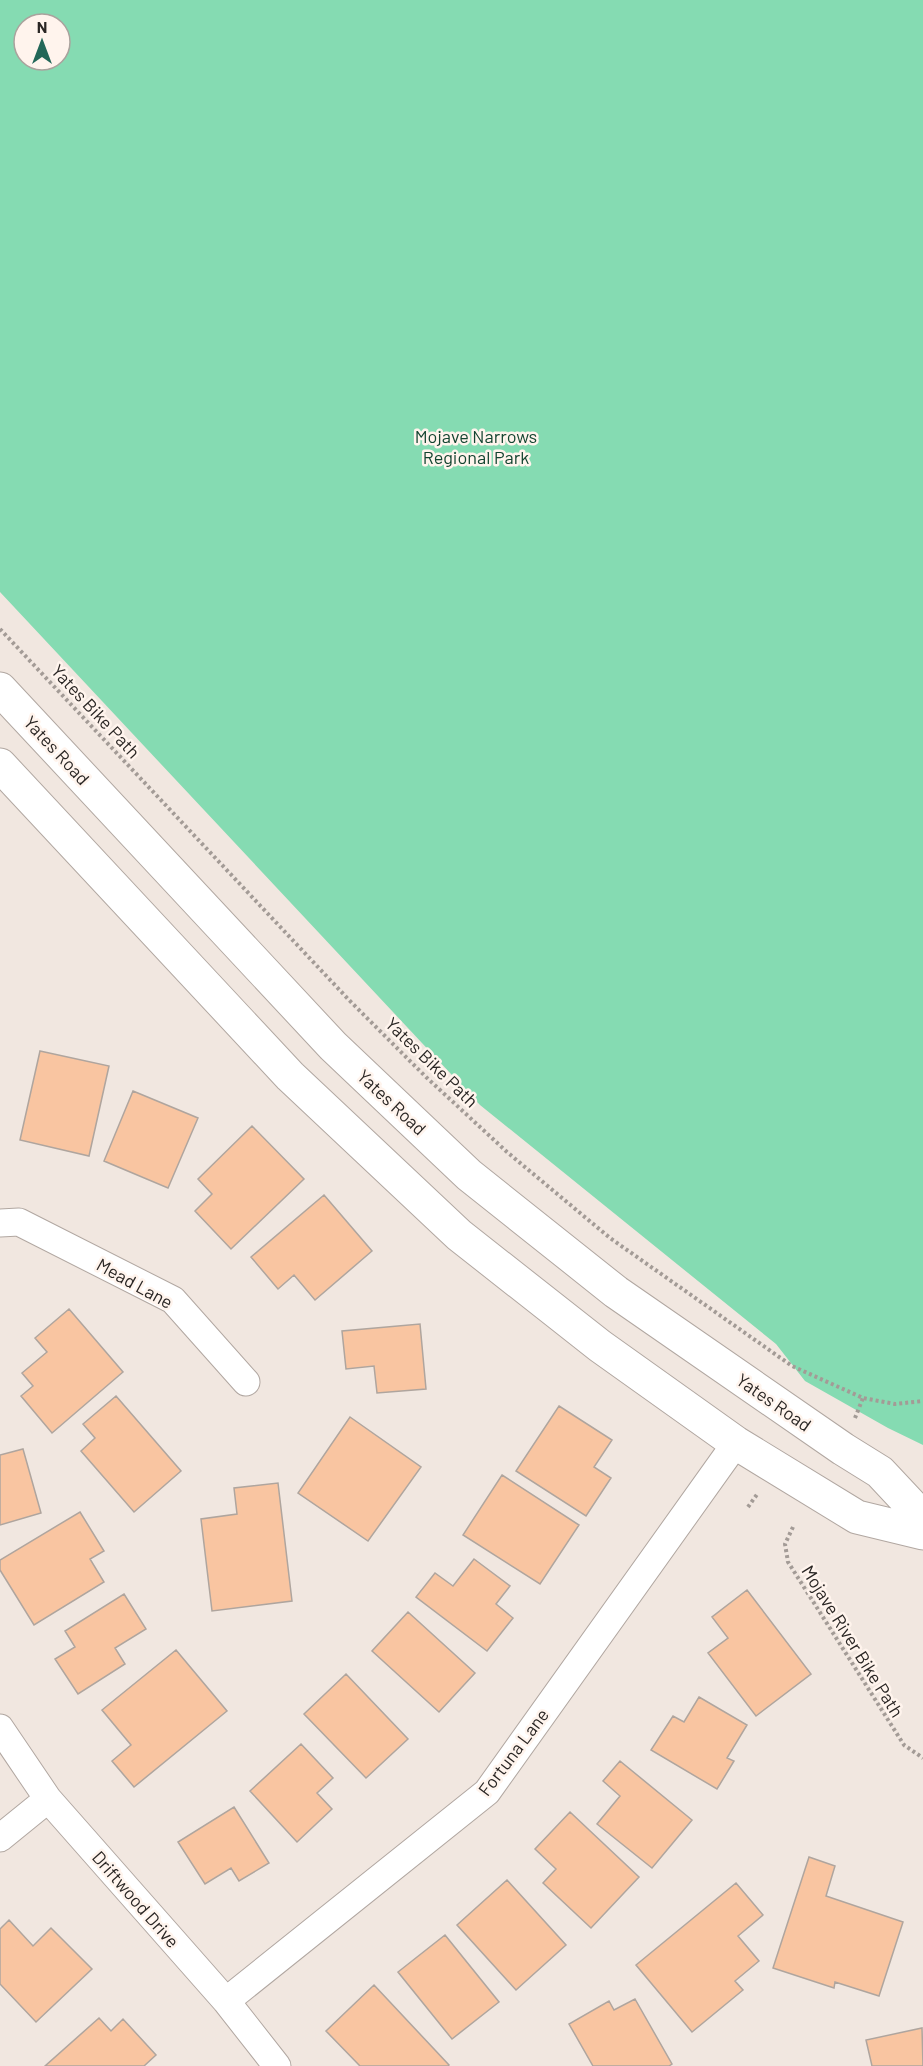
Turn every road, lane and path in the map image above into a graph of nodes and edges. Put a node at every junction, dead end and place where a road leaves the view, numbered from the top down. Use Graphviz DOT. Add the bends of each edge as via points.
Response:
graph roads {
  1 [pos="0,629"];
  2 [pos="0,689"];
  3 [pos="0,765"];
  4 [pos="0,1223"];
  5 [pos="246,1382"];
  6 [pos="863,1398"];
  7 [pos="923,1401"];
  8 [pos="848,1435"];
  9 [pos="736,1443"];
  10 [pos="923,1518"];
  11 [pos="793,1527"];
  12 [pos="923,1533"];
  13 [pos="0,1728"];
  14 [pos="923,1758"];
  15 [pos="48,1799"];
  16 [pos="0,1838"];
  17 [pos="226,2001"];
  18 [pos="277,2066"];
  1 -- 6 [label="path, Yates Bike Path" via="349,1000 507,1152 610,1238 725,1320 792,1366"];
  2 -- 8 [label="main road, Yates Road" via="333,1046 469,1175 616,1292"];
  3 -- 9 [label="main road" via="290,1076 459,1235 600,1346"];
  4 -- 5 [label="street, Mead Lane" via="20,1222 173,1300"];
  6 -- 7 [label="path, Yates Bike Path" via="895,1404"];
  6 -- 8 [label="path"];
  8 -- 10 [label="main road, Yates Road"];
  9 -- 12 [label="main road" via="857,1517"];
  9 -- 17 [label="street, Fortuna Lane" via="487,1792"];
  11 -- 14 [label="path, Mojave River Bike Path" via="785,1544 788,1562 904,1745"];
  13 -- 15 [label="street, Driftwood Drive"];
  15 -- 16 [label="street"];
  15 -- 17 [label="street, Driftwood Drive"];
  17 -- 18 [label="street, Driftwood Drive"];
}
